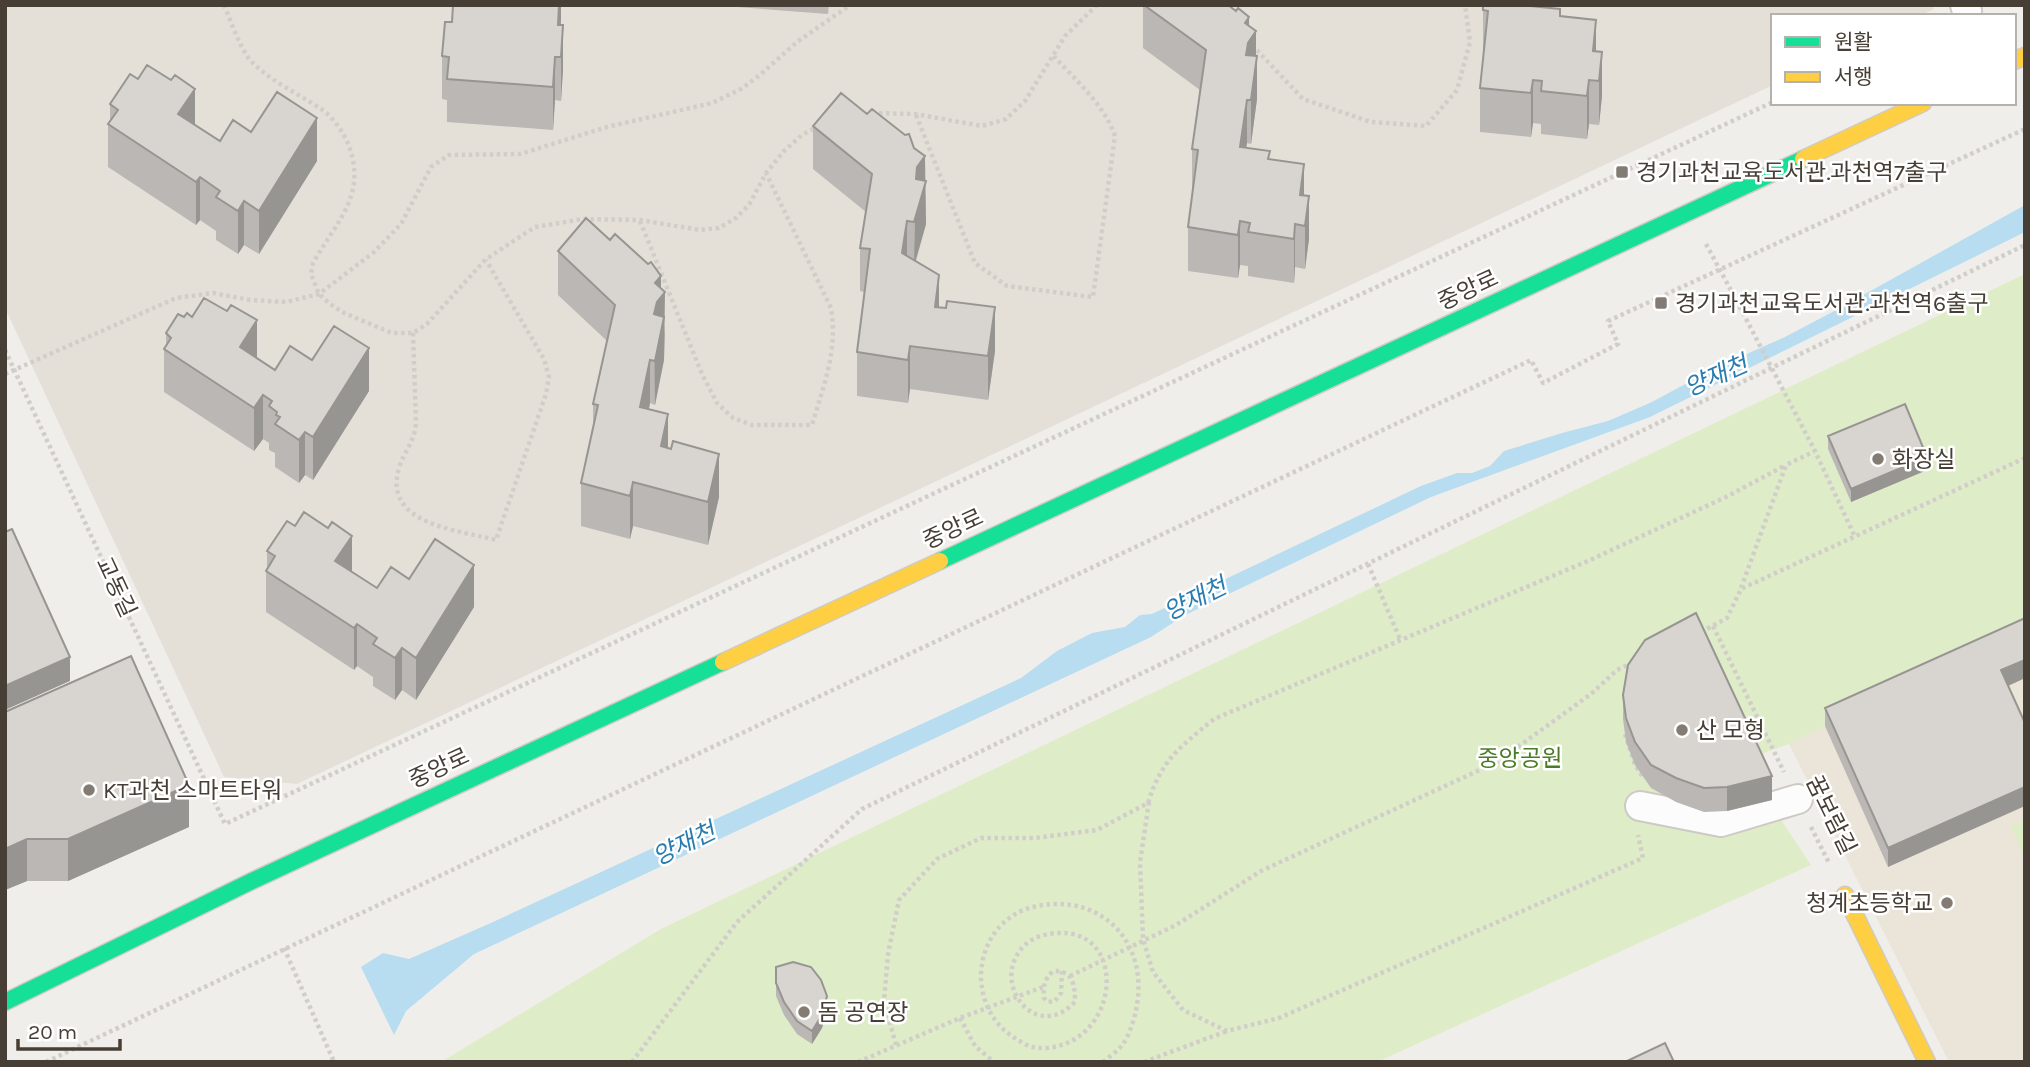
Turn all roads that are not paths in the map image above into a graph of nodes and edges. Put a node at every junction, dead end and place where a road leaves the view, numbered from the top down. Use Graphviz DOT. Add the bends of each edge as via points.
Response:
graph roads {
  1 [pos="1919,105"];
  2 [pos="1798,799"];
  3 [pos="1640,806"];
  4 [pos="1845,895"];
  5 [pos="5,1002"];
  6 [pos="1927,1062"];
  1 -- 5 [label="street, 중앙로" via="265,875"];
  2 -- 3 [label="street" via="1721,822"];
  4 -- 6 [label="street"];
}
